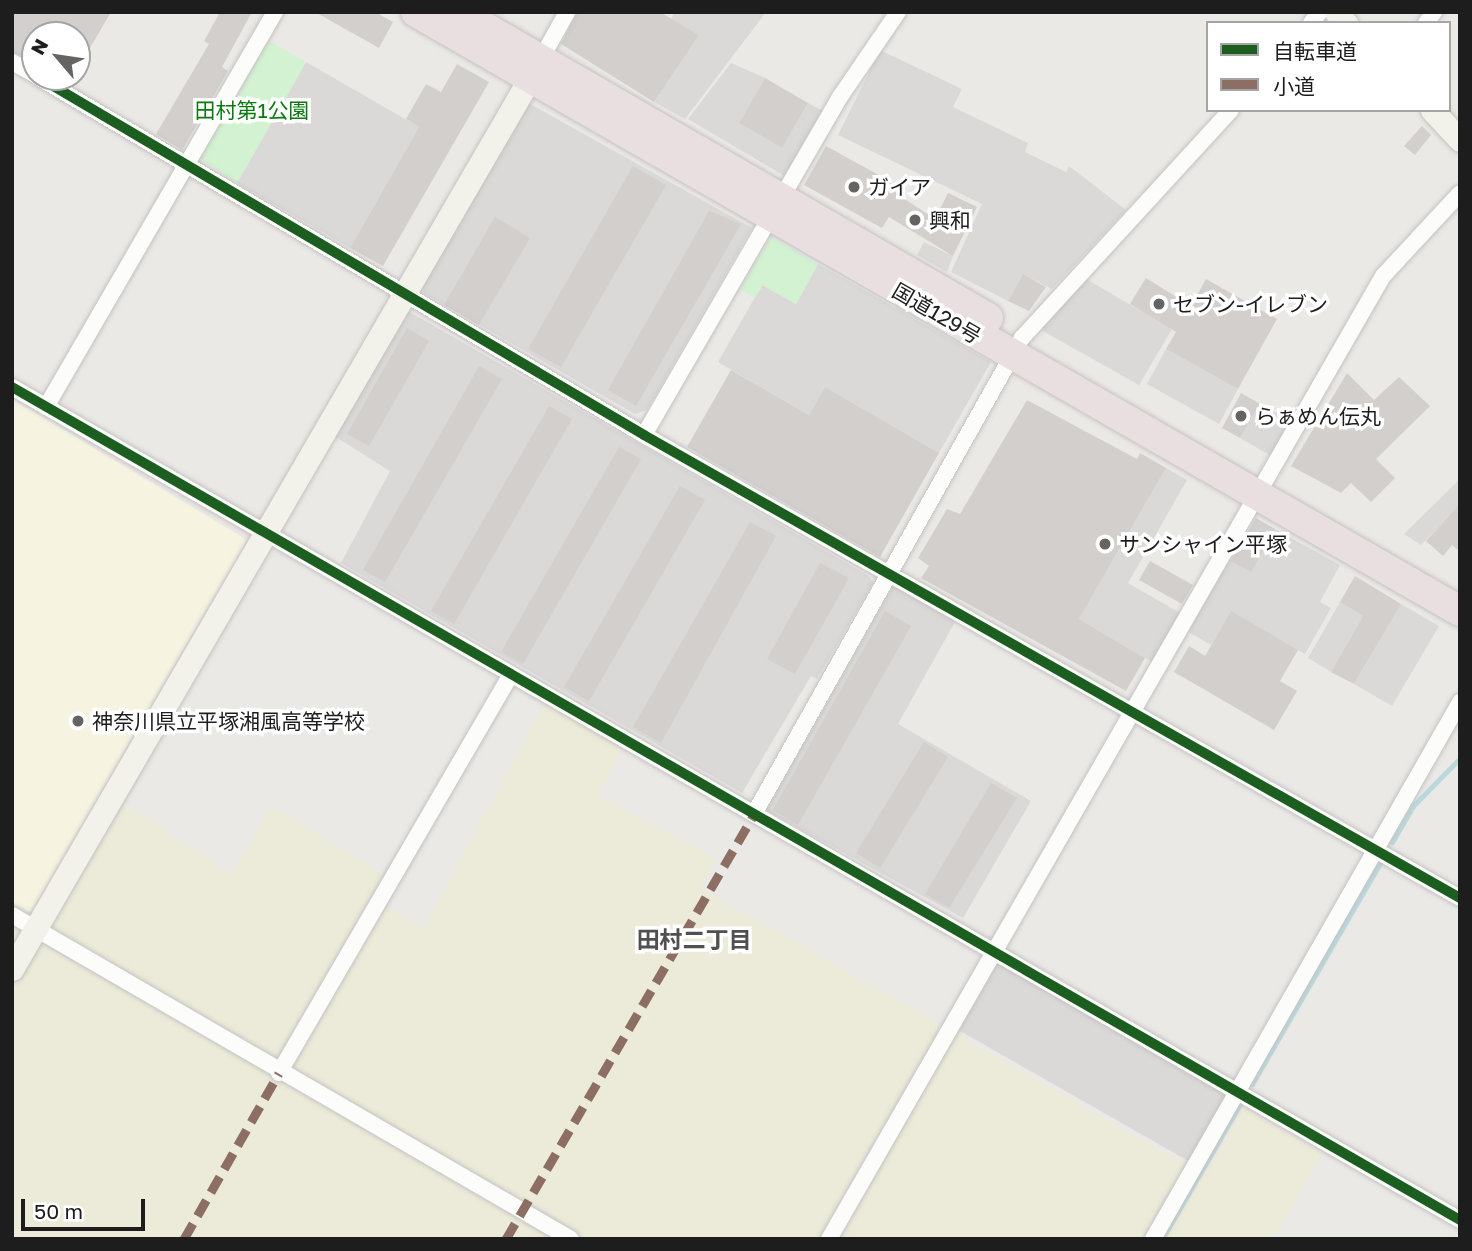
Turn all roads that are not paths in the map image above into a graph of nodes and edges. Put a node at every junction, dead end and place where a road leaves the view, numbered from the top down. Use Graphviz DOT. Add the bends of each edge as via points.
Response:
graph roads {
  1 [pos="275,12"];
  2 [pos="416,12"];
  3 [pos="458,12"];
  4 [pos="568,12"];
  5 [pos="898,12"];
  6 [pos="535,69"];
  7 [pos="62,91"];
  8 [pos="1229,112"];
  9 [pos="1434,112"];
  10 [pos="1460,140"];
  11 [pos="187,163"];
  12 [pos="1460,193"];
  13 [pos="777,207"];
  14 [pos="403,293"];
  15 [pos="1017,347"];
  16 [pos="12,387"];
  17 [pos="46,407"];
  18 [pos="644,435"];
  19 [pos="1262,488"];
  20 [pos="263,534"];
  21 [pos="887,571"];
  22 [pos="1460,589"];
  23 [pos="1460,611"];
  24 [pos="511,675"];
  25 [pos="1460,702"];
  26 [pos="1134,711"];
  27 [pos="754,814"];
  28 [pos="1376,848"];
  29 [pos="1460,898"];
  30 [pos="12,915"];
  31 [pos="36,928"];
  32 [pos="995,949"];
  33 [pos="12,969"];
  34 [pos="279,1073"];
  35 [pos="1238,1092"];
  36 [pos="1460,1220"];
  37 [pos="571,1239"];
  38 [pos="829,1239"];
  39 [pos="1153,1239"];
  1 -- 11 [label="street"];
  2 -- 6 [label="highway, 国道129号"];
  3 -- 6 [label="highway, 国道129号"];
  4 -- 6 [label="street"];
  5 -- 13 [label="street"];
  6 -- 13 [label="highway, 国道129号"];
  6 -- 14 [label="street"];
  7 -- 11 [label="street"];
  8 -- 15 [label="street"];
  9 -- 10 [label="street"];
  11 -- 14 [label="street"];
  11 -- 17 [label="street"];
  12 -- 19 [label="street" via="1383,276"];
  13 -- 15 [label="highway, 国道129号"];
  13 -- 18 [label="street"];
  14 -- 18 [label="street"];
  14 -- 20 [label="street"];
  15 -- 19 [label="highway, 国道129号"];
  15 -- 21 [label="street"];
  16 -- 17 [label="street"];
  17 -- 20 [label="street"];
  18 -- 21 [label="street"];
  19 -- 22 [label="highway, 国道129号"];
  19 -- 23 [label="highway, 国道129号"];
  19 -- 26 [label="street"];
  20 -- 24 [label="street"];
  20 -- 31 [label="street"];
  21 -- 26 [label="street"];
  21 -- 27 [label="street"];
  24 -- 27 [label="street"];
  24 -- 34 [label="street"];
  25 -- 28 [label="street"];
  26 -- 28 [label="street"];
  26 -- 32 [label="street"];
  27 -- 32 [label="street"];
  28 -- 29 [label="street"];
  28 -- 35 [label="street"];
  30 -- 31 [label="street"];
  31 -- 33 [label="street"];
  31 -- 34 [label="street"];
  32 -- 35 [label="street"];
  32 -- 38 [label="street"];
  34 -- 37 [label="street"];
  35 -- 36 [label="street"];
  35 -- 39 [label="street"];
}
